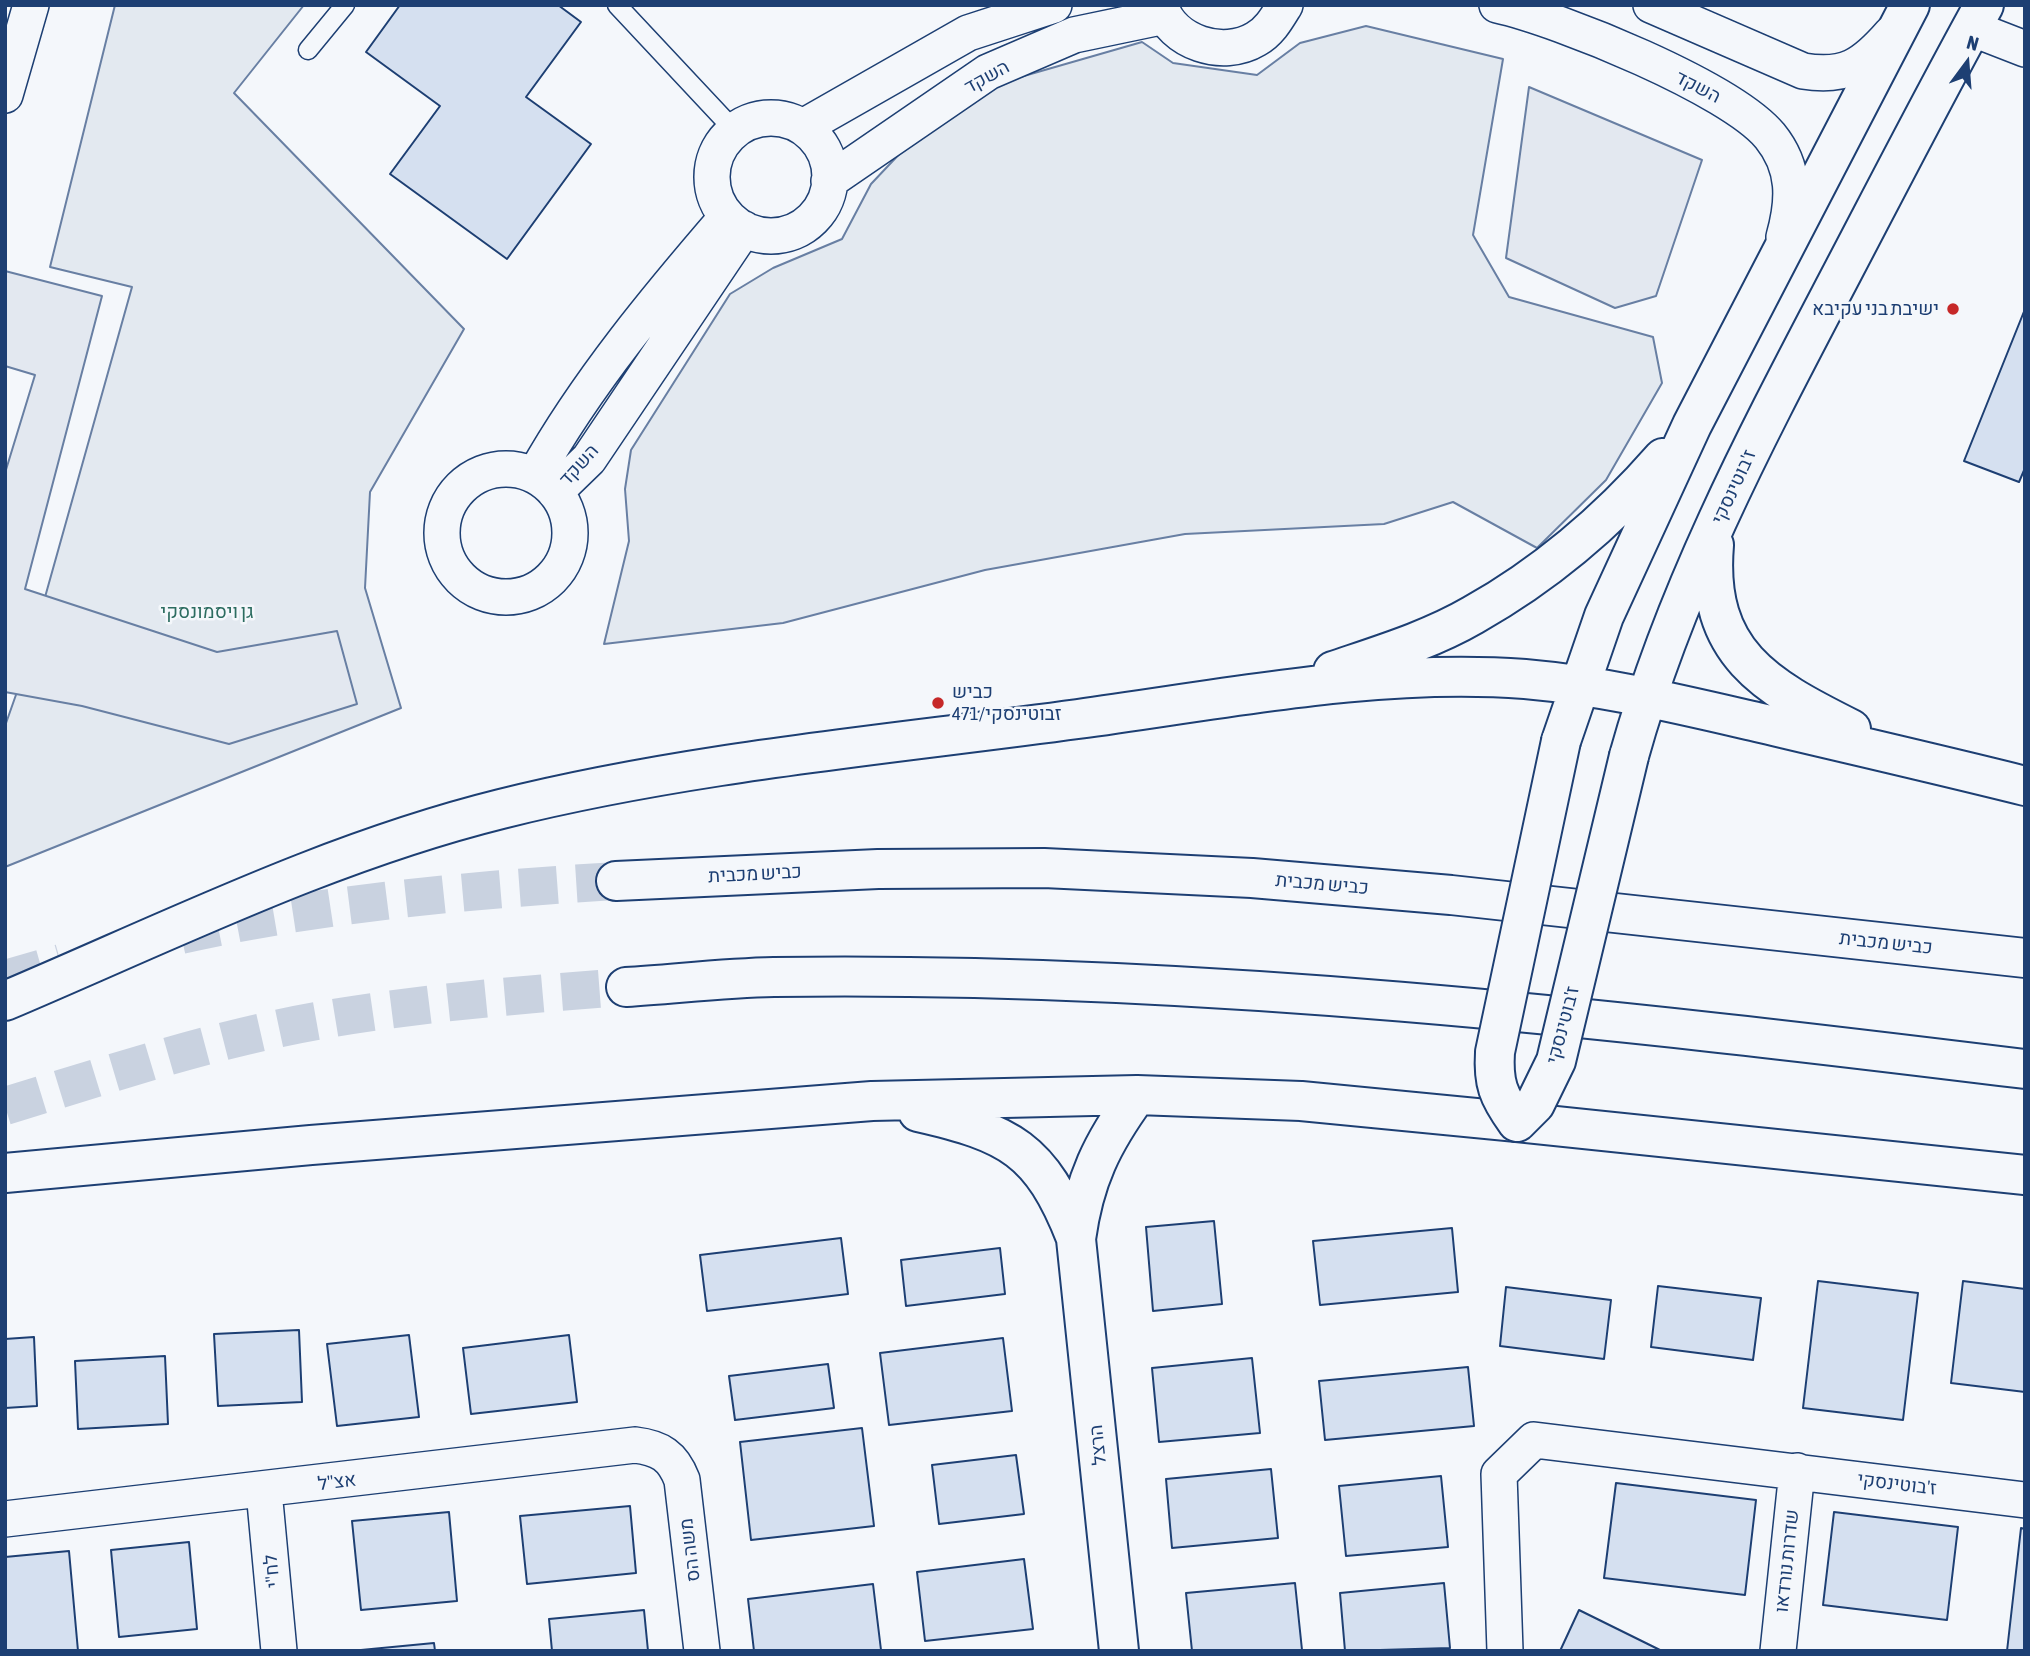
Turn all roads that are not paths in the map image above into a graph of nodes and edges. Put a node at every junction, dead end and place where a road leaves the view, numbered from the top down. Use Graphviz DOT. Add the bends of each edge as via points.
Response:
graph roads {
  1 [pos="31,5"];
  2 [pos="345,5"];
  3 [pos="617,5"];
  4 [pos="1054,5"];
  5 [pos="1285,5"];
  6 [pos="1497,5"];
  7 [pos="1651,5"];
  8 [pos="1163,10"];
  9 [pos="1905,15"];
  10 [pos="1977,16"];
  11 [pos="2025,49"];
  12 [pos="308,50"];
  13 [pos="5,95"];
  14 [pos="803,127"];
  15 [pos="734,130"];
  16 [pos="830,181"];
  17 [pos="736,223"];
  18 [pos="1778,260"];
  19 [pos="1692,425"];
  20 [pos="545,484"];
  21 [pos="1715,526"];
  22 [pos="1578,685"];
  23 [pos="1271,691"];
  24 [pos="1645,697"];
  25 [pos="1931,763"];
  26 [pos="2025,786"];
  27 [pos="616,881"];
  28 [pos="2025,958"];
  29 [pos="626,987"];
  30 [pos="5,1001"];
  31 [pos="2025,1069"];
  32 [pos="1137,1095"];
  33 [pos="872,1101"];
  34 [pos="1517,1122"];
  35 [pos="5,1173"];
  36 [pos="2025,1175"];
  37 [pos="1076,1239"];
  38 [pos="666,1455"];
  39 [pos="1797,1471"];
  40 [pos="264,1491"];
  41 [pos="2025,1500"];
  42 [pos="5,1519"];
  43 [pos="279,1651"];
  44 [pos="702,1651"];
  45 [pos="1119,1651"];
  46 [pos="1505,1651"];
  47 [pos="1778,1651"];
  1 -- 13 [label="street"];
  2 -- 12 [label="lane"];
  3 -- 15 [label="lane"];
  4 -- 14 [label="street" via="968,33"];
  5 -- 8 [label="street" via="1256,39 1236,47 1214,48 1176,30"];
  6 -- 18 [label="street, השקד" via="1564,26 1700,86 1746,113 1771,137 1790,178 1791,205"];
  7 -- 9 [label="street" via="1803,71 1828,75 1860,64"];
  8 -- 16 [label="street, השקד" via="1074,35 988,72"];
  9 -- 18 [label="main road"];
  10 -- 11 [label="street"];
  10 -- 21 [label="main road, ז'בוטינסקי" via="1779,393"];
  14 -- 15 [label="street" via="784,119 764,118"];
  14 -- 16 [label="street" via="818,141 828,161"];
  15 -- 17 [label="street" via="720,145 712,164 712,185 718,205"];
  16 -- 17 [label="street" via="825,201 813,218 796,230 763,236"];
  17 -- 20 [label="street, השקד" via="589,459"];
  18 -- 19 [label="main road"];
  19 -- 22 [label="main road" via="1604,616"];
  19 -- 23 [label="main road" via="1621,506 1589,535 1472,617 1423,639"];
  21 -- 24 [label="main road, ז'בוטינסקי"];
  21 -- 25 [label="main road" via="1712,575 1716,601 1732,645 1755,672 1798,703"];
  22 -- 23 [label="main road" via="1488,677 1417,677"];
  22 -- 24 [label="main road"];
  22 -- 34 [label="main road, bridge" via="1561,741 1495,1052 1493,1079"];
  23 -- 30 [label="main road" via="683,773 500,809 281,881"];
  24 -- 25 [label="main road"];
  24 -- 34 [label="main road, ז'בוטינסקי, bridge" via="1556,1061 1535,1104"];
  25 -- 26 [label="main road"];
  27 -- 28 [label="main road, כביש מכבית" via="892,869 1044,868 1252,878 1451,895"];
  29 -- 31 [label="main road" via="770,977 899,977 1216,990 1657,1025"];
  32 -- 33 [label="main road"];
  32 -- 34 [label="main road" via="1301,1101"];
  32 -- 37 [label="main road" via="1110,1134 1088,1179"];
  33 -- 35 [label="main road"];
  33 -- 37 [label="main road" via="949,1119 995,1135 1027,1154 1060,1197"];
  34 -- 36 [label="main road"];
  37 -- 45 [label="main road, הרצל"];
  38 -- 40 [label="street, אצ\"ל" via="654,1447 635,1445"];
  38 -- 44 [label="street, משה הס" via="682,1480"];
  39 -- 41 [label="street, ז'בוטינסקי"];
  39 -- 46 [label="street, ז'בוטינסקי" via="1534,1440 1499,1474"];
  39 -- 47 [label="street, שדרות נורדאו"];
  40 -- 42 [label="street, אצ\"ל"];
  40 -- 43 [label="street, לח\"י"];
}
